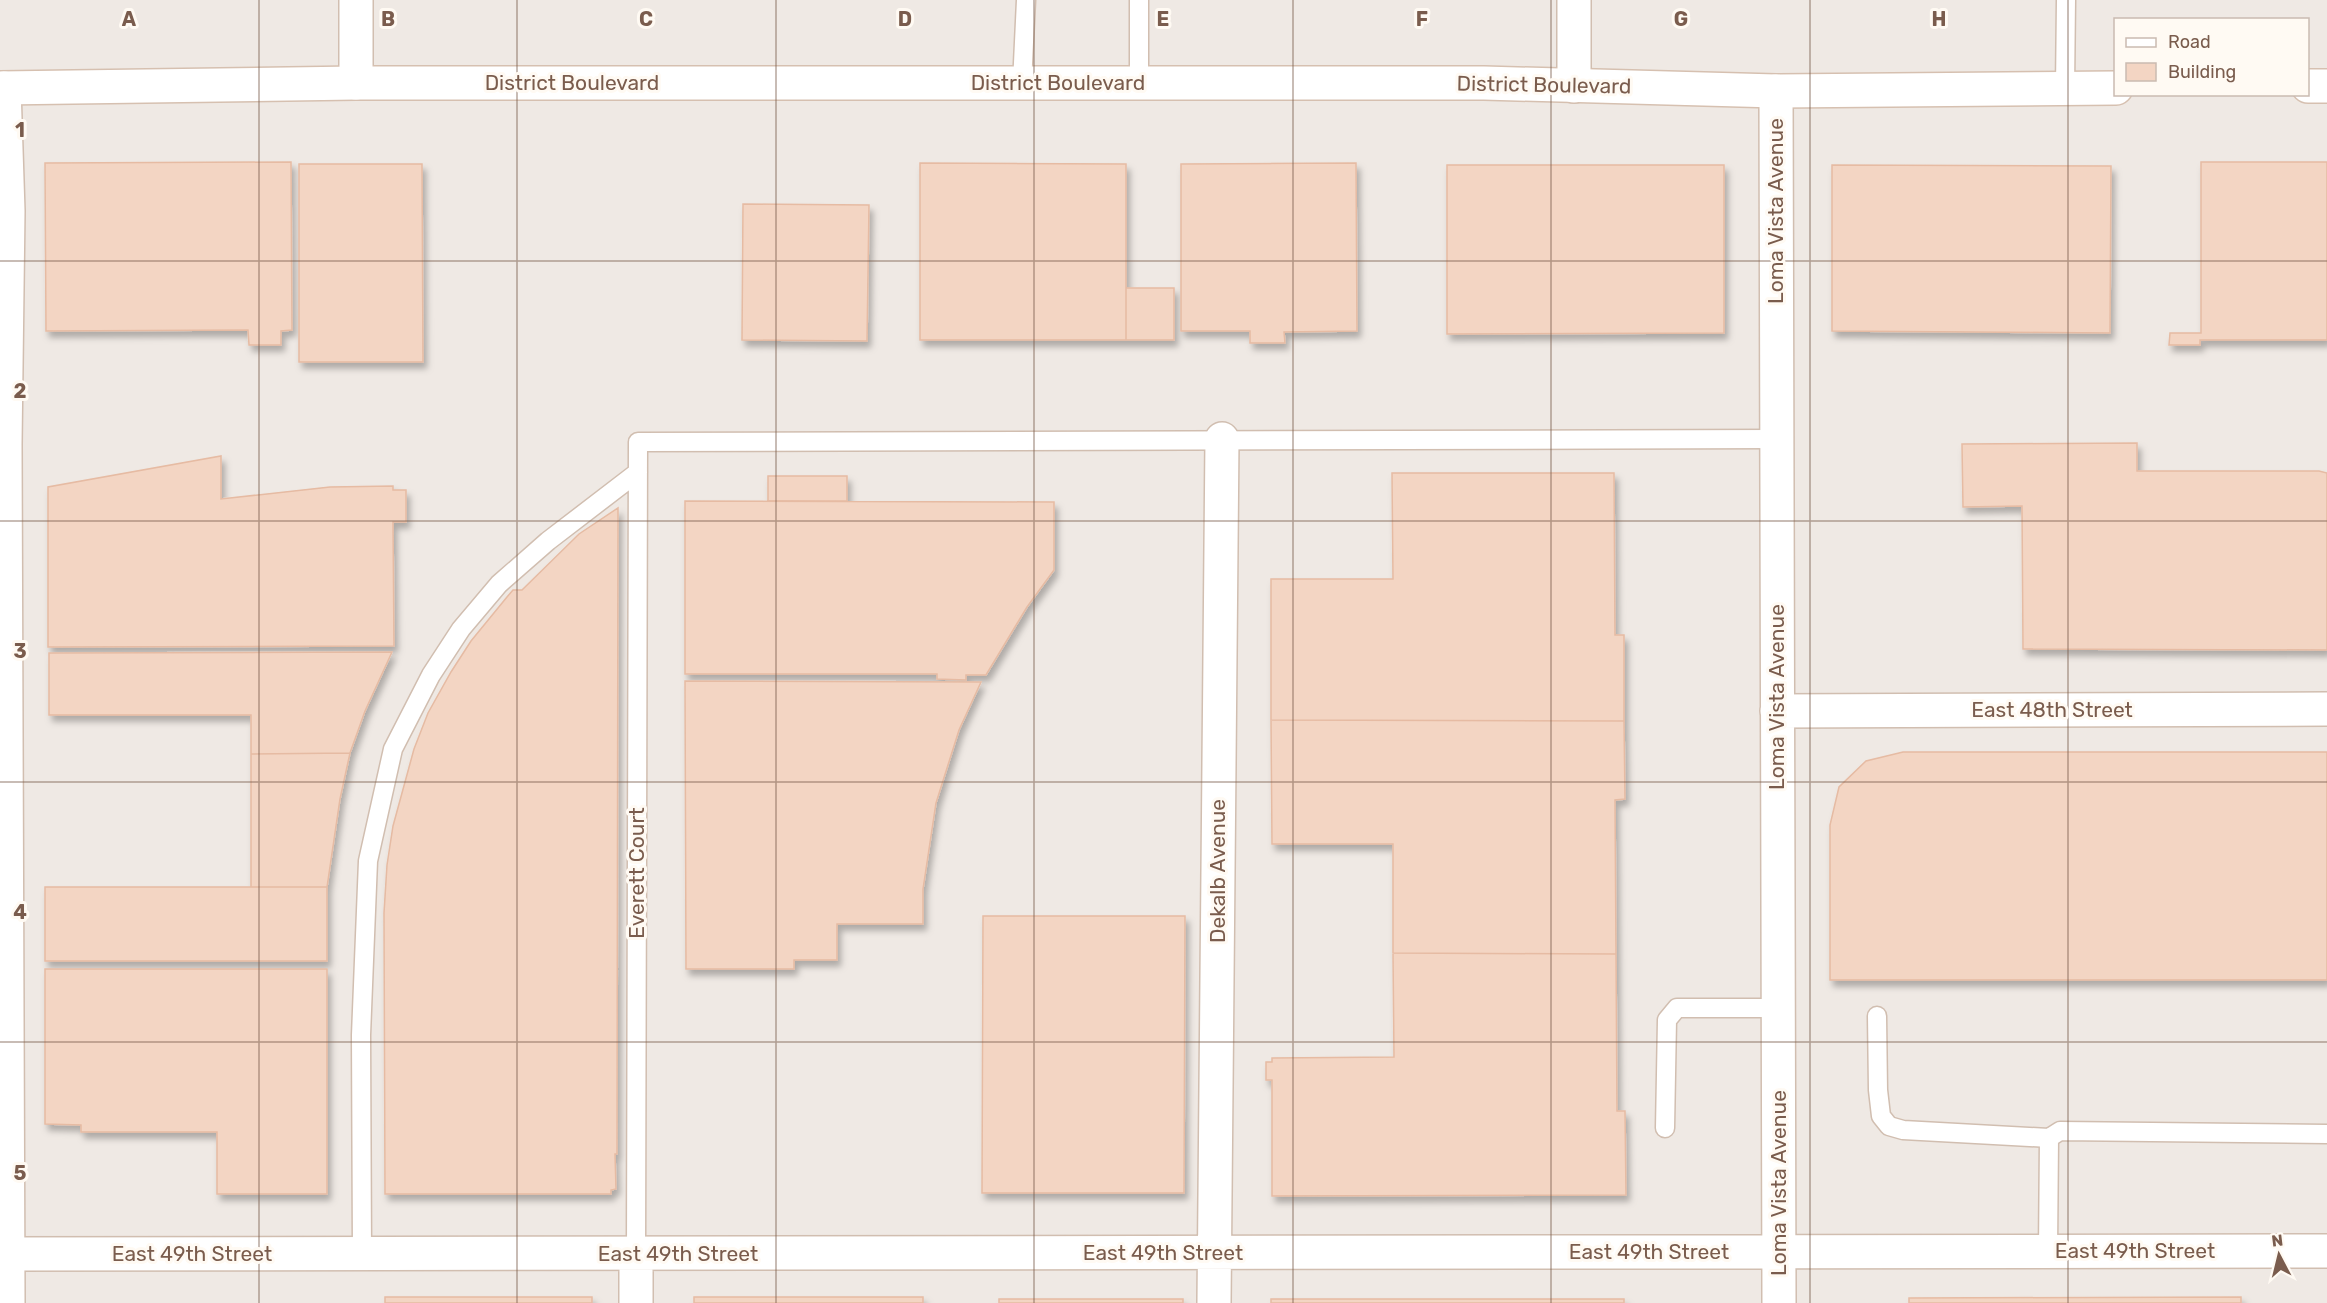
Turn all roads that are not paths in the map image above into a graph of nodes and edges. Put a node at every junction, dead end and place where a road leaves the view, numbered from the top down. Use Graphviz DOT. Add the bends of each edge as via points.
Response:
graph roads {
  1 [pos="356,0"];
  2 [pos="1026,0"];
  3 [pos="1139,0"];
  4 [pos="1574,0"];
  5 [pos="2066,0"];
  6 [pos="356,83"];
  7 [pos="1139,83"];
  8 [pos="1022,84"];
  9 [pos="1574,86"];
  10 [pos="2309,86"];
  11 [pos="2327,86"];
  12 [pos="2,88"];
  13 [pos="2065,88"];
  14 [pos="2114,88"];
  15 [pos="1776,91"];
  16 [pos="1222,440"];
  17 [pos="1777,440"];
  18 [pos="638,472"];
  19 [pos="2327,709"];
  20 [pos="1778,711"];
  21 [pos="4,963"];
  22 [pos="1778,1008"];
  23 [pos="1877,1016"];
  24 [pos="1665,1128"];
  25 [pos="2327,1134"];
  26 [pos="2049,1138"];
  27 [pos="1779,1251"];
  28 [pos="2048,1251"];
  29 [pos="2327,1251"];
  30 [pos="1215,1253"];
  31 [pos="4,1254"];
  32 [pos="362,1254"];
  33 [pos="636,1254"];
  34 [pos="8,1303"];
  35 [pos="636,1303"];
  36 [pos="1214,1303"];
  37 [pos="1779,1303"];
  1 -- 6 [label="street"];
  2 -- 8 [label="lane"];
  3 -- 7 [label="lane"];
  4 -- 9 [label="street"];
  5 -- 13 [label="lane"];
  6 -- 8 [label="street, District Boulevard"];
  6 -- 12 [label="street, District Boulevard"];
  7 -- 8 [label="street, District Boulevard"];
  7 -- 9 [label="street, District Boulevard"];
  9 -- 15 [label="street, District Boulevard"];
  10 -- 11 [label="street"];
  12 -- 21 [label="street" via="8,212"];
  13 -- 14 [label="street, District Boulevard"];
  13 -- 15 [label="street, District Boulevard"];
  15 -- 17 [label="street, Loma Vista Avenue"];
  16 -- 17 [label="lane"];
  16 -- 18 [label="lane, Everett Court" via="638,442"];
  16 -- 30 [label="street, Dekalb Avenue"];
  17 -- 20 [label="street, Loma Vista Avenue"];
  18 -- 32 [label="lane" via="499,584 461,629 430,675 393,749 368,861 361,1035"];
  18 -- 33 [label="lane, Everett Court"];
  19 -- 20 [label="street, East 48th Street"];
  20 -- 22 [label="street, Loma Vista Avenue"];
  21 -- 31 [label="street"];
  22 -- 24 [label="lane" via="1677,1008 1667,1020"];
  22 -- 27 [label="street, Loma Vista Avenue"];
  23 -- 26 [label="lane" via="1878,1090 1881,1116 1889,1126"];
  25 -- 26 [label="lane" via="2060,1131"];
  26 -- 28 [label="lane"];
  27 -- 28 [label="street, East 49th Street"];
  27 -- 30 [label="street, East 49th Street"];
  27 -- 37 [label="street, Loma Vista Avenue"];
  28 -- 29 [label="street, East 49th Street"];
  30 -- 33 [label="street, East 49th Street"];
  30 -- 36 [label="street, Dekalb Avenue"];
  31 -- 32 [label="street, East 49th Street"];
  31 -- 34 [label="street"];
  32 -- 33 [label="street, East 49th Street"];
  33 -- 35 [label="street, Everett Court"];
}
